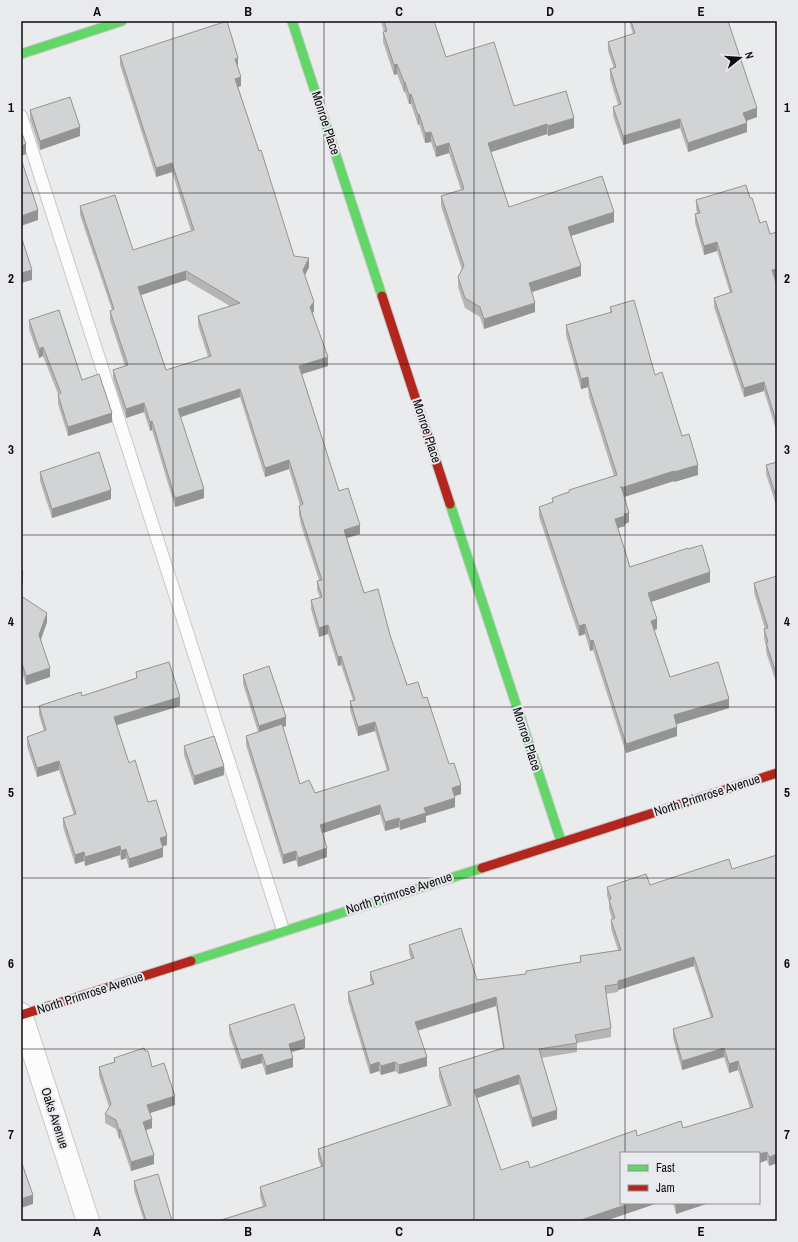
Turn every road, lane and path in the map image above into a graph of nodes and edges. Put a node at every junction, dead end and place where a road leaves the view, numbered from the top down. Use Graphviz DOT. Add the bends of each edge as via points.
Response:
graph roads {
  1 [pos="122,21"];
  2 [pos="292,21"];
  3 [pos="21,54"];
  4 [pos="21,116"];
  5 [pos="777,773"];
  6 [pos="561,841"];
  7 [pos="283,930"];
  8 [pos="21,1015"];
  9 [pos="88,1221"];
  1 -- 3 [label="street"];
  2 -- 6 [label="street, Monroe Place"];
  4 -- 7 [label="lane"];
  5 -- 6 [label="street, North Primrose Avenue"];
  6 -- 7 [label="street, North Primrose Avenue"];
  7 -- 8 [label="street, North Primrose Avenue"];
  8 -- 9 [label="street, Oaks Avenue"];
}
